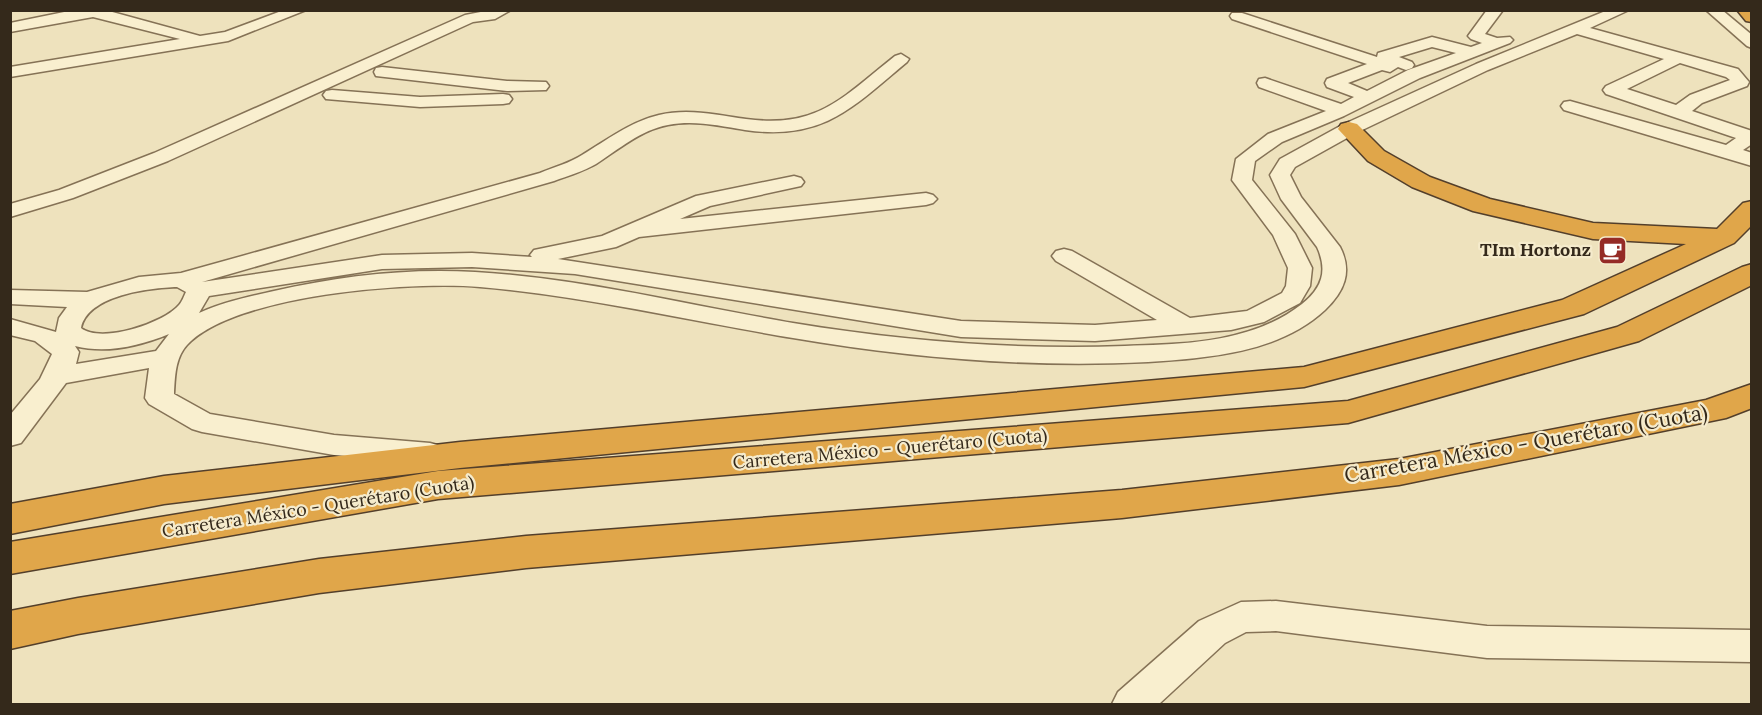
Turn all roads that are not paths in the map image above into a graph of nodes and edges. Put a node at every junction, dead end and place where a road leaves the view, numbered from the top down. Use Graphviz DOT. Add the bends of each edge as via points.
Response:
graph roads {
  1 [pos="299,10"];
  2 [pos="1496,10"];
  3 [pos="1622,10"];
  4 [pos="1713,10"];
  5 [pos="1745,10"];
  6 [pos="93,11"];
  7 [pos="497,13"];
  8 [pos="1239,13"];
  9 [pos="1752,17"];
  10 [pos="1582,20"];
  11 [pos="10,28"];
  12 [pos="204,40"];
  13 [pos="1497,43"];
  14 [pos="1752,43"];
  15 [pos="10,57"];
  16 [pos="1680,57"];
  17 [pos="901,58"];
  18 [pos="1468,59"];
  19 [pos="1383,60"];
  20 [pos="39,67"];
  21 [pos="10,72"];
  22 [pos="382,72"];
  23 [pos="1418,72"];
  24 [pos="1265,83"];
  25 [pos="540,86"];
  26 [pos="332,94"];
  27 [pos="1752,95"];
  28 [pos="1368,97"];
  29 [pos="503,99"];
  30 [pos="1570,106"];
  31 [pos="1680,110"];
  32 [pos="260,113"];
  33 [pos="283,117"];
  34 [pos="1345,120"];
  35 [pos="1750,137"];
  36 [pos="1729,152"];
  37 [pos="1752,160"];
  38 [pos="794,182"];
  39 [pos="926,199"];
  40 [pos="1752,209"];
  41 [pos="10,211"];
  42 [pos="10,227"];
  43 [pos="631,231"];
  44 [pos="1724,237"];
  45 [pos="608,242"];
  46 [pos="1064,256"];
  47 [pos="512,261"];
  48 [pos="1752,273"];
  49 [pos="621,275"];
  50 [pos="670,284"];
  51 [pos="10,297"];
  52 [pos="92,300"];
  53 [pos="194,300"];
  54 [pos="645,303"];
  55 [pos="1186,326"];
  56 [pos="10,327"];
  57 [pos="132,338"];
  58 [pos="1101,344"];
  59 [pos="62,346"];
  60 [pos="172,348"];
  61 [pos="1752,395"];
  62 [pos="10,436"];
  63 [pos="460,455"];
  64 [pos="10,519"];
  65 [pos="10,558"];
  66 [pos="10,630"];
  67 [pos="1752,646"];
  68 [pos="1132,705"];
  1 -- 12 [label="street" via="228,36"];
  2 -- 13 [label="street" via="1476,36"];
  3 -- 10 [label="street"];
  4 -- 14 [label="street"];
  5 -- 9 [label="highway"];
  6 -- 11 [label="street"];
  6 -- 12 [label="street"];
  7 -- 22 [label="street" via="492,21"];
  7 -- 32 [label="street" via="470,18"];
  8 -- 19 [label="street"];
  8 -- 19 [label="street" via="1314,31"];
  10 -- 13 [label="street"];
  10 -- 16 [label="street"];
  10 -- 18 [label="street"];
  12 -- 20 [label="street"];
  13 -- 18 [label="street"];
  15 -- 20 [label="street"];
  16 -- 31 [label="street" via="1726,70 1741,82"];
  16 -- 31 [label="street" via="1612,90"];
  17 -- 53 [label="street" via="838,110 809,122 787,127 692,116 662,120 625,135 587,161 547,177"];
  18 -- 19 [label="street" via="1432,42"];
  18 -- 23 [label="street"];
  18 -- 34 [label="street" via="1396,109"];
  19 -- 23 [label="street"];
  19 -- 28 [label="street" via="1333,83"];
  20 -- 21 [label="street"];
  22 -- 25 [label="street"];
  22 -- 26 [label="street"];
  23 -- 28 [label="street"];
  24 -- 34 [label="street"];
  26 -- 29 [label="street" via="420,102"];
  26 -- 33 [label="street"];
  27 -- 31 [label="street" via="1737,102"];
  28 -- 34 [label="street"];
  30 -- 36 [label="street"];
  31 -- 35 [label="street"];
  32 -- 33 [label="street"];
  32 -- 41 [label="street" via="161,157"];
  33 -- 42 [label="street" via="81,207"];
  34 -- 44 [label="highway" via="1376,156 1421,182 1482,205 1593,231"];
  34 -- 55 [label="street" via="1275,138 1246,159 1242,180 1284,234 1300,268 1298,286 1291,298 1255,317"];
  34 -- 58 [label="street" via="1287,163 1280,175 1291,201 1328,248 1336,267 1324,298 1277,332 1249,342 1189,351"];
  35 -- 36 [label="street"];
  36 -- 37 [label="street"];
  38 -- 43 [label="street" via="704,201"];
  39 -- 43 [label="street"];
  40 -- 44 [label="highway"];
  43 -- 45 [label="street"];
  44 -- 63 [label="highway" via="1573,307 1304,376"];
  45 -- 47 [label="street"];
  45 -- 49 [label="street"];
  46 -- 55 [label="street"];
  47 -- 49 [label="street"];
  47 -- 53 [label="street" via="382,261"];
  48 -- 65 [label="highway, Carretera México - Querétaro (Cuota)" via="1628,334 1347,412 438,485"];
  49 -- 50 [label="street"];
  50 -- 54 [label="street"];
  50 -- 58 [label="street" via="961,329"];
  51 -- 52 [label="street"];
  52 -- 53 [label="street" via="146,281"];
  52 -- 59 [label="street" via="73,315"];
  53 -- 54 [label="street" via="237,306 305,291 420,277 538,285"];
  53 -- 57 [label="street" via="166,325"];
  53 -- 60 [label="street"];
  54 -- 58 [label="street" via="846,339 988,353"];
  55 -- 58 [label="street"];
  56 -- 59 [label="street"];
  57 -- 59 [label="street"];
  57 -- 60 [label="street"];
  59 -- 60 [label="street"];
  59 -- 62 [label="street"];
  60 -- 63 [label="street" via="159,398 202,422 334,445"];
  61 -- 66 [label="highway, Carretera México - Querétaro (Cuota)" via="1714,410 1399,472 1122,504 514,554 319,576"];
  63 -- 64 [label="highway" via="164,490"];
  67 -- 68 [label="street" via="1487,642 1276,616 1241,617 1212,632"];
}
